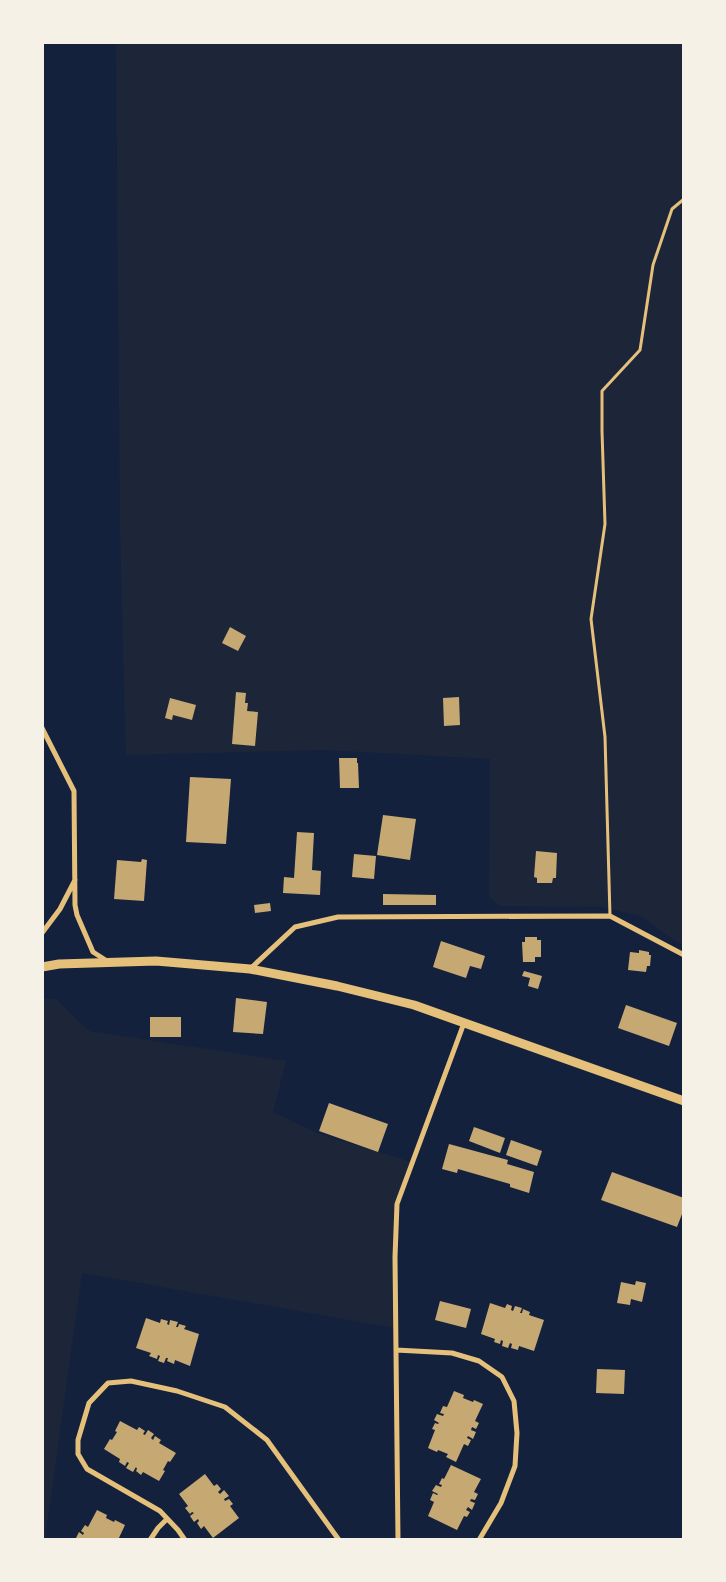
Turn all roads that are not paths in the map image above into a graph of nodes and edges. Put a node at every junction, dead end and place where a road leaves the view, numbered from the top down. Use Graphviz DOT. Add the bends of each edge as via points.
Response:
graph roads {
  1 [pos="684,199"];
  2 [pos="42,728"];
  3 [pos="75,879"];
  4 [pos="610,916"];
  5 [pos="42,933"];
  6 [pos="684,955"];
  7 [pos="111,963"];
  8 [pos="42,966"];
  9 [pos="250,969"];
  10 [pos="464,1023"];
  11 [pos="684,1101"];
  12 [pos="396,1350"];
  13 [pos="167,1519"];
  14 [pos="150,1540"];
  15 [pos="185,1540"];
  16 [pos="339,1540"];
  17 [pos="398,1540"];
  18 [pos="479,1540"];
  1 -- 4 [label="lane" via="672,209 653,265 640,350 602,390 605,524 590,619 605,737"];
  2 -- 3 [label="street" via="74,791"];
  3 -- 5 [label="street" via="60,909"];
  3 -- 7 [label="street" via="77,915 89,944 93,952"];
  4 -- 6 [label="street"];
  4 -- 9 [label="street" via="338,917 295,927"];
  7 -- 8 [label="main road"];
  7 -- 9 [label="main road" via="156,961"];
  9 -- 10 [label="main road" via="379,995"];
  10 -- 11 [label="main road"];
  10 -- 12 [label="street" via="397,1204"];
  12 -- 17 [label="street"];
  12 -- 18 [label="street" via="452,1353 479,1361 502,1377 514,1401 516,1466 501,1503"];
  13 -- 14 [label="street"];
  13 -- 15 [label="street"];
  13 -- 16 [label="street" via="160,1511 86,1469 78,1454 78,1440 90,1403 108,1383 131,1380 225,1406 267,1440"];
}
